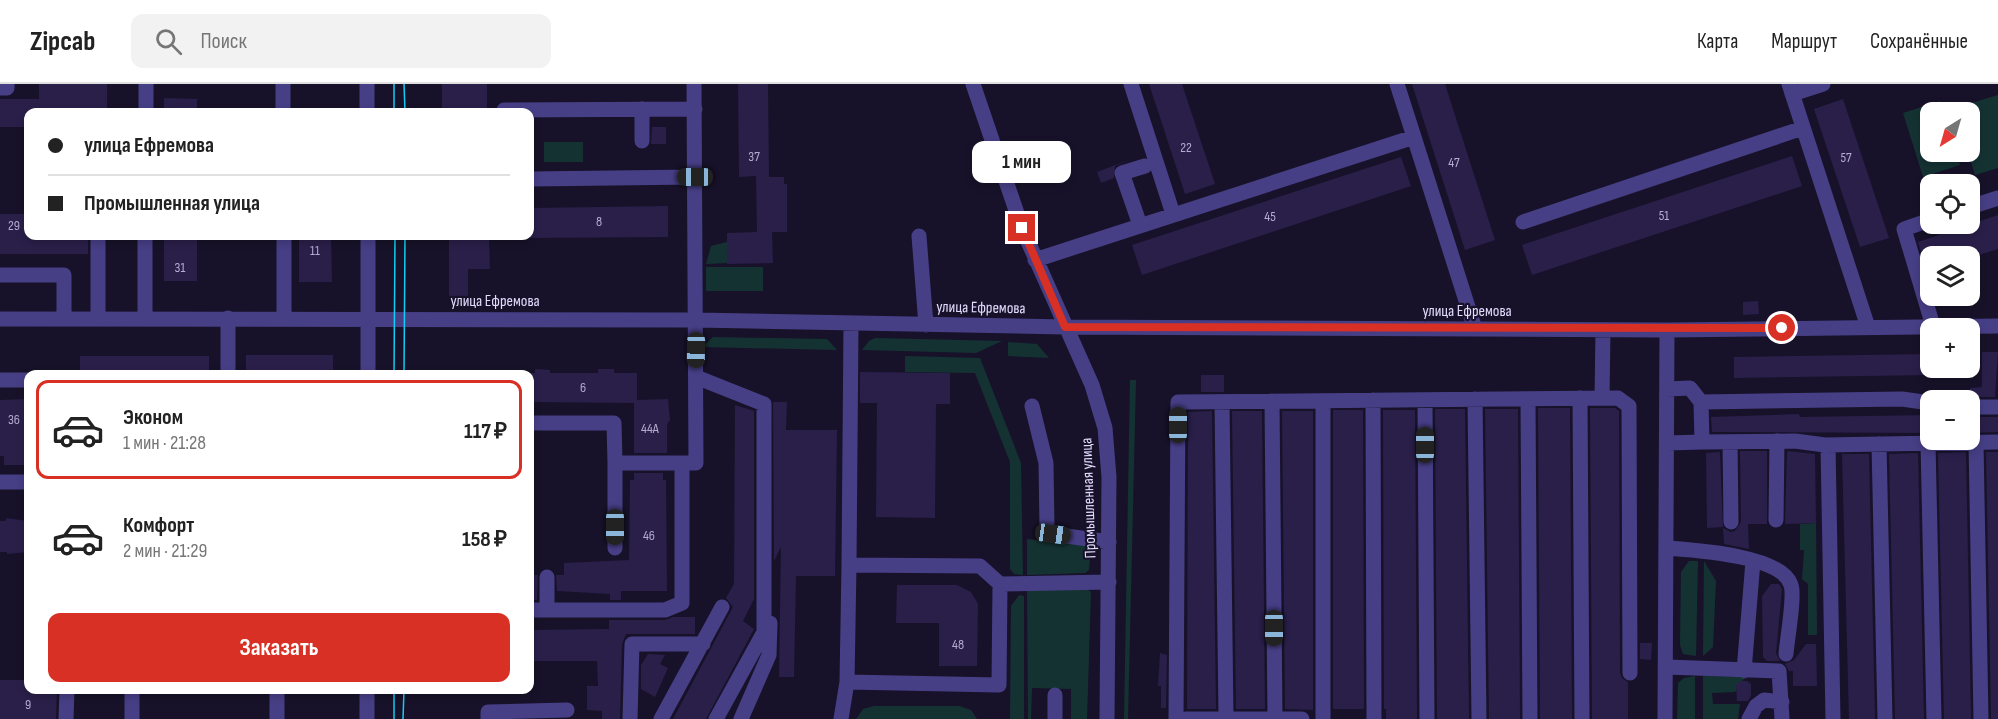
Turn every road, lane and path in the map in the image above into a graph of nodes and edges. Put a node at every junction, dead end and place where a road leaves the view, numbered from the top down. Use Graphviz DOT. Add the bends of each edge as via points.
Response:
graph roads {
  1 [pos="7,84"];
  2 [pos="146,84"];
  3 [pos="283,84"];
  4 [pos="367,84"];
  5 [pos="694,84"];
  6 [pos="973,84"];
  7 [pos="1131,84"];
  8 [pos="1397,84"];
  9 [pos="1823,84"];
  10 [pos="0,88"];
  11 [pos="1791,89"];
  12 [pos="146,108"];
  13 [pos="284,108"];
  14 [pos="367,108"];
  15 [pos="642,109"];
  16 [pos="695,109"];
  17 [pos="534,110"];
  18 [pos="1803,128"];
  19 [pos="1414,137"];
  20 [pos="642,141"];
  21 [pos="1145,166"];
  22 [pos="695,177"];
  23 [pos="534,179"];
  24 [pos="1998,198"];
  25 [pos="1980,204"];
  26 [pos="1173,214"];
  27 [pos="1522,222"];
  28 [pos="1920,223"];
  29 [pos="1140,225"];
  30 [pos="920,237"];
  31 [pos="98,240"];
  32 [pos="145,240"];
  33 [pos="284,240"];
  34 [pos="368,240"];
  35 [pos="1035,260"];
  36 [pos="1920,272"];
  37 [pos="0,275"];
  38 [pos="64,318"];
  39 [pos="98,318"];
  40 [pos="145,318"];
  41 [pos="228,318"];
  42 [pos="284,318"];
  43 [pos="369,318"];
  44 [pos="0,319"];
  45 [pos="696,320"];
  46 [pos="851,323"];
  47 [pos="926,325"];
  48 [pos="1920,326"];
  49 [pos="1980,326"];
  50 [pos="1998,326"];
  51 [pos="1065,327"];
  52 [pos="1868,327"];
  53 [pos="1475,329"];
  54 [pos="1603,330"];
  55 [pos="1667,330"];
  56 [pos="228,370"];
  57 [pos="368,370"];
  58 [pos="696,377"];
  59 [pos="0,380"];
  60 [pos="24,380"];
  61 [pos="1667,388"];
  62 [pos="1580,398"];
  63 [pos="1602,398"];
  64 [pos="1475,399"];
  65 [pos="1528,399"];
  66 [pos="1373,400"];
  67 [pos="1425,400"];
  68 [pos="1272,401"];
  69 [pos="1323,401"];
  70 [pos="1920,401"];
  71 [pos="1222,402"];
  72 [pos="1701,402"];
  73 [pos="1032,406"];
  74 [pos="1980,407"];
  75 [pos="1998,407"];
  76 [pos="534,423"];
  77 [pos="1777,441"];
  78 [pos="1702,442"];
  79 [pos="1730,442"];
  80 [pos="1980,442"];
  81 [pos="1998,442"];
  82 [pos="1667,443"];
  83 [pos="1920,443"];
  84 [pos="1879,444"];
  85 [pos="1828,445"];
  86 [pos="1928,450"];
  87 [pos="1976,450"];
  88 [pos="615,463"];
  89 [pos="682,463"];
  90 [pos="0,482"];
  91 [pos="24,482"];
  92 [pos="1776,520"];
  93 [pos="1731,522"];
  94 [pos="1109,542"];
  95 [pos="615,548"];
  96 [pos="1666,549"];
  97 [pos="1753,561"];
  98 [pos="849,565"];
  99 [pos="548,577"];
  100 [pos="1109,582"];
  101 [pos="1000,584"];
  102 [pos="764,594"];
  103 [pos="722,607"];
  104 [pos="534,610"];
  105 [pos="548,610"];
  106 [pos="702,644"];
  107 [pos="1786,654"];
  108 [pos="1666,667"];
  109 [pos="1744,671"];
  110 [pos="1630,673"];
  111 [pos="847,682"];
  112 [pos="67,694"];
  113 [pos="132,694"];
  114 [pos="277,694"];
  115 [pos="367,694"];
  116 [pos="1055,695"];
  117 [pos="1782,702"];
  118 [pos="747,703"];
  119 [pos="567,710"];
  120 [pos="1226,717"];
  121 [pos="1275,718"];
  122 [pos="66,719"];
  123 [pos="132,719"];
  124 [pos="277,719"];
  125 [pos="367,719"];
  126 [pos="488,719"];
  127 [pos="630,719"];
  128 [pos="661,719"];
  129 [pos="716,719"];
  130 [pos="741,719"];
  131 [pos="750,719"];
  132 [pos="841,719"];
  133 [pos="1055,719"];
  134 [pos="1107,719"];
  135 [pos="1176,719"];
  136 [pos="1186,719"];
  137 [pos="1302,719"];
  138 [pos="1323,719"];
  139 [pos="1374,719"];
  140 [pos="1427,719"];
  141 [pos="1479,719"];
  142 [pos="1530,719"];
  143 [pos="1582,719"];
  144 [pos="1665,719"];
  145 [pos="1749,719"];
  146 [pos="1782,719"];
  147 [pos="1833,719"];
  148 [pos="1885,719"];
  149 [pos="1934,719"];
  150 [pos="1981,719"];
  1 -- 10 [label="street" via="7,88"];
  2 -- 12 [label="street"];
  3 -- 13 [label="street"];
  4 -- 14 [label="street"];
  5 -- 16 [label="street"];
  6 -- 35 [label="street, Промышленная улица"];
  7 -- 26 [label="street"];
  8 -- 19 [label="street"];
  9 -- 11 [label="street"];
  11 -- 18 [label="street"];
  15 -- 16 [label="street"];
  15 -- 17 [label="street"];
  15 -- 20 [label="street"];
  16 -- 22 [label="street"];
  18 -- 27 [label="street"];
  18 -- 52 [label="street"];
  19 -- 26 [label="street"];
  19 -- 53 [label="street"];
  21 -- 29 [label="street" via="1122,173"];
  22 -- 23 [label="street"];
  22 -- 45 [label="street"];
  24 -- 25 [label="street"];
  26 -- 29 [label="street"];
  28 -- 36 [label="street" via="1904,229"];
  29 -- 35 [label="street"];
  30 -- 47 [label="street"];
  31 -- 39 [label="street"];
  32 -- 40 [label="street"];
  33 -- 42 [label="street"];
  34 -- 43 [label="street"];
  35 -- 51 [label="street, Промышленная улица"];
  37 -- 38 [label="street" via="64,275"];
  38 -- 39 [label="street, улица Ефремова"];
  38 -- 44 [label="street, улица Ефремова"];
  39 -- 40 [label="street, улица Ефремова"];
  40 -- 41 [label="street, улица Ефремова"];
  41 -- 42 [label="street, улица Ефремова"];
  41 -- 56 [label="street"];
  42 -- 43 [label="street, улица Ефремова"];
  43 -- 45 [label="street, улица Ефремова"];
  43 -- 57 [label="street"];
  45 -- 46 [label="street, улица Ефремова"];
  45 -- 58 [label="street"];
  46 -- 47 [label="street, улица Ефремова"];
  46 -- 98 [label="street"];
  47 -- 51 [label="street, улица Ефремова"];
  48 -- 52 [label="street, улица Ефремова"];
  49 -- 50 [label="street, улица Ефремова"];
  51 -- 53 [label="street, улица Ефремова"];
  51 -- 94 [label="street, Промышленная улица" via="1092,385 1105,428"];
  52 -- 55 [label="street, улица Ефремова"];
  53 -- 54 [label="street, улица Ефремова"];
  54 -- 55 [label="street, улица Ефремова"];
  54 -- 63 [label="street"];
  55 -- 61 [label="street"];
  58 -- 89 [label="street" via="696,463"];
  58 -- 102 [label="street" via="764,404"];
  59 -- 60 [label="street"];
  61 -- 72 [label="street" via="1690,388"];
  61 -- 82 [label="street"];
  62 -- 63 [label="street"];
  62 -- 65 [label="street"];
  62 -- 143 [label="street"];
  63 -- 110 [label="street" via="1618,398 1629,406"];
  64 -- 65 [label="street"];
  64 -- 67 [label="street"];
  64 -- 141 [label="street"];
  65 -- 142 [label="street"];
  66 -- 67 [label="street"];
  66 -- 69 [label="street"];
  66 -- 139 [label="street"];
  67 -- 140 [label="street"];
  68 -- 69 [label="street"];
  68 -- 71 [label="street"];
  68 -- 121 [label="street"];
  69 -- 138 [label="street"];
  70 -- 72 [label="street"];
  71 -- 120 [label="street"];
  71 -- 135 [label="street" via="1178,402"];
  72 -- 78 [label="street"];
  73 -- 94 [label="street" via="1046,463 1047,529 1053,534"];
  74 -- 75 [label="street"];
  76 -- 88 [label="street" via="615,423"];
  77 -- 79 [label="street"];
  77 -- 85 [label="street"];
  77 -- 92 [label="street"];
  78 -- 79 [label="street"];
  78 -- 82 [label="street"];
  79 -- 93 [label="street"];
  80 -- 81 [label="street"];
  82 -- 96 [label="street"];
  83 -- 84 [label="street"];
  84 -- 85 [label="street"];
  84 -- 148 [label="street"];
  85 -- 147 [label="street"];
  86 -- 149 [label="street"];
  87 -- 150 [label="street"];
  88 -- 89 [label="street"];
  88 -- 95 [label="street"];
  89 -- 105 [label="street" via="682,603 665,610"];
  90 -- 91 [label="street"];
  94 -- 100 [label="street, Промышленная улица"];
  96 -- 97 [label="street" via="1701,550"];
  96 -- 108 [label="street"];
  97 -- 107 [label="street" via="1774,567 1787,576 1792,587"];
  97 -- 109 [label="street"];
  98 -- 101 [label="street" via="980,566"];
  98 -- 111 [label="street"];
  99 -- 105 [label="street"];
  100 -- 101 [label="street"];
  100 -- 134 [label="street, Промышленная улица"];
  101 -- 111 [label="street" via="999,685"];
  102 -- 118 [label="street" via="770,616 769,655"];
  102 -- 129 [label="street" via="764,632"];
  103 -- 106 [label="street"];
  104 -- 105 [label="street"];
  106 -- 127 [label="street" via="632,644"];
  106 -- 128 [label="street"];
  108 -- 109 [label="street"];
  108 -- 144 [label="street"];
  109 -- 117 [label="street" via="1779,671"];
  111 -- 132 [label="street"];
  112 -- 122 [label="street"];
  113 -- 123 [label="street"];
  114 -- 124 [label="street"];
  115 -- 125 [label="street"];
  116 -- 133 [label="street"];
  117 -- 145 [label="street" via="1764,700"];
  117 -- 146 [label="street"];
  118 -- 130 [label="street"];
  118 -- 131 [label="street"];
  119 -- 126 [label="street" via="488,712"];
  120 -- 121 [label="street"];
  120 -- 136 [label="street"];
  121 -- 137 [label="street"];
}
